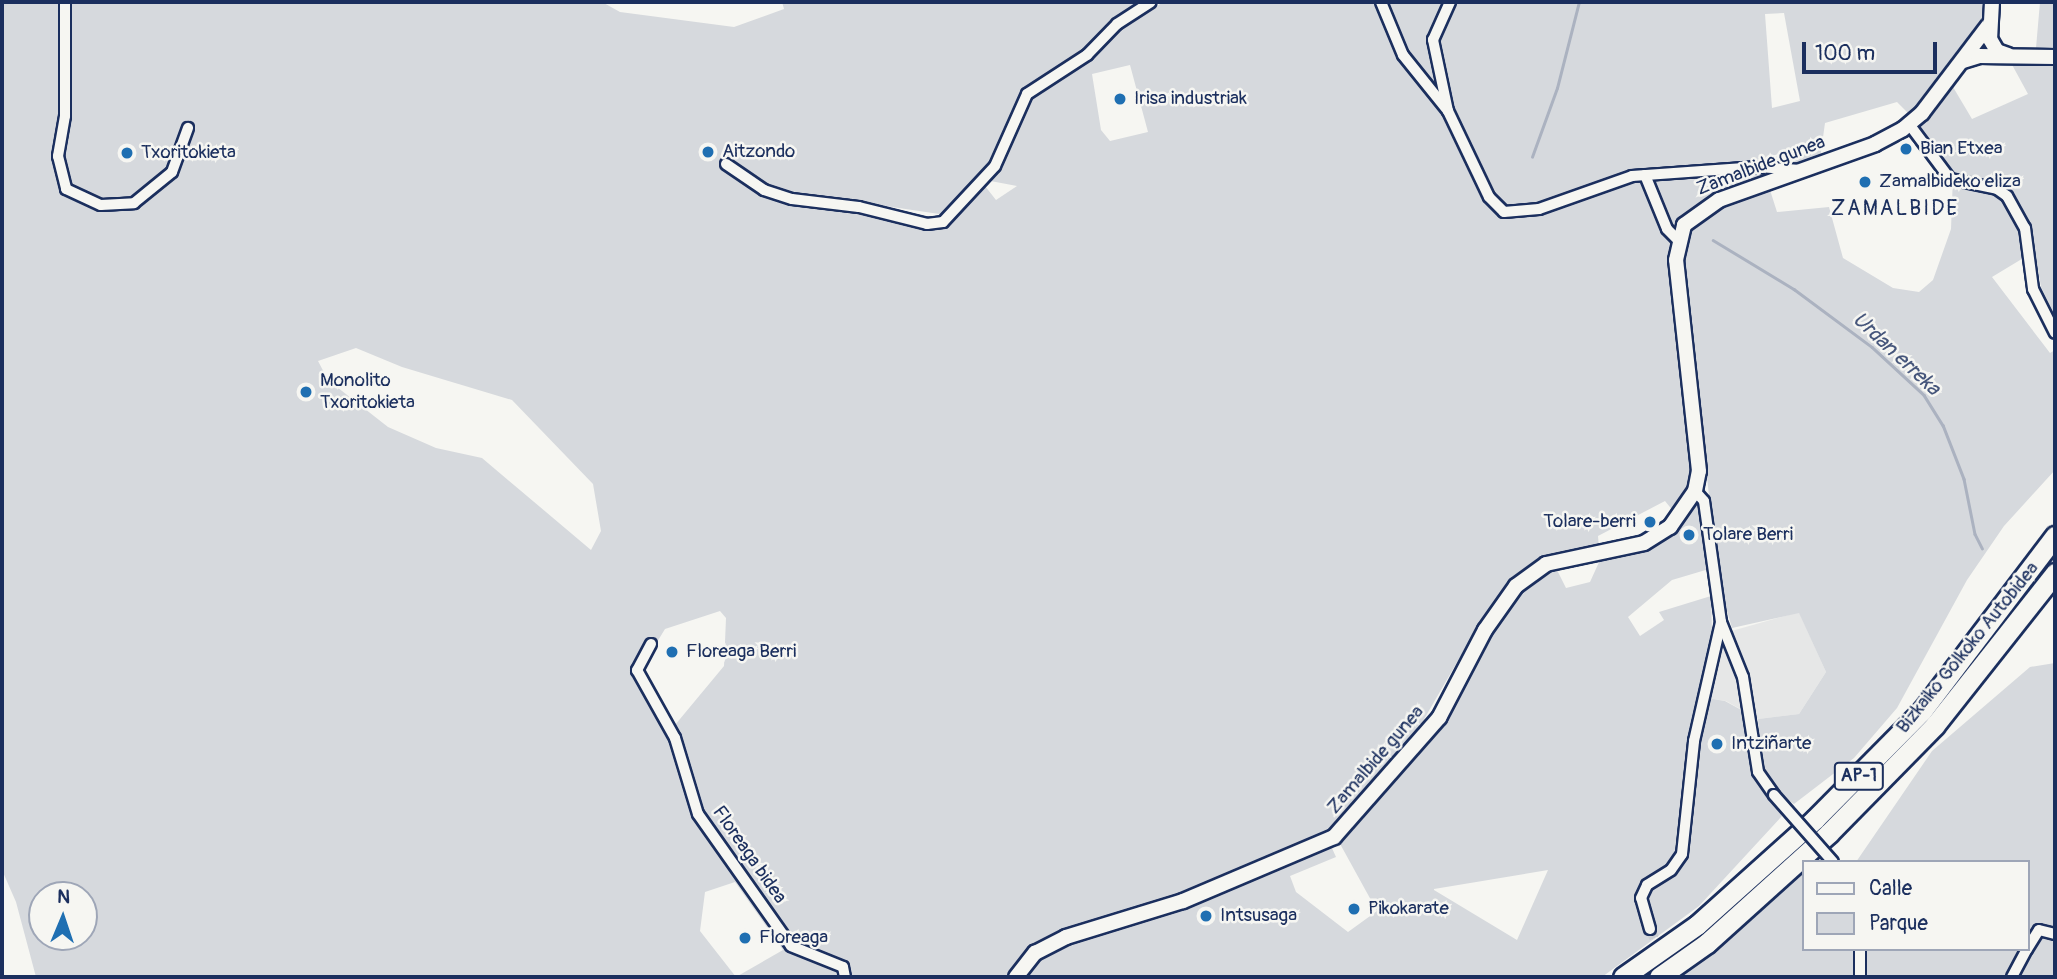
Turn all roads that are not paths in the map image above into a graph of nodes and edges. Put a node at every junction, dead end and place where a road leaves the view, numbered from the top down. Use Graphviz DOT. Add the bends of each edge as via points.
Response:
graph roads {
  1 [pos="65,2"];
  2 [pos="1151,2"];
  3 [pos="1381,2"];
  4 [pos="1450,2"];
  5 [pos="1992,2"];
  6 [pos="1988,26"];
  7 [pos="2003,53"];
  8 [pos="1967,56"];
  9 [pos="2055,57"];
  10 [pos="1448,111"];
  11 [pos="1909,124"];
  12 [pos="188,128"];
  13 [pos="726,164"];
  14 [pos="1801,171"];
  15 [pos="1645,175"];
  16 [pos="1678,239"];
  17 [pos="2055,333"];
  18 [pos="1695,491"];
  19 [pos="2055,536"];
  20 [pos="2055,573"];
  21 [pos="1721,622"];
  22 [pos="651,644"];
  23 [pos="1831,860"];
  24 [pos="1650,929"];
  25 [pos="2055,934"];
  26 [pos="2029,946"];
  27 [pos="1860,951"];
  28 [pos="2026,951"];
  29 [pos="845,977"];
  30 [pos="1016,977"];
  31 [pos="1623,977"];
  32 [pos="1659,977"];
  33 [pos="1860,977"];
  34 [pos="2012,977"];
  1 -- 12 [label="street" via="65,116 58,156 66,189 101,205 134,203 172,172"];
  2 -- 13 [label="street" via="1117,24 1087,54 1027,94 995,166 943,222 928,224 859,207 792,199 764,190"];
  3 -- 10 [label="street" via="1403,55"];
  4 -- 10 [label="street" via="1433,40"];
  5 -- 6 [label="street"];
  6 -- 7 [label="street"];
  6 -- 8 [label="street, Zamalbide gunea"];
  7 -- 8 [label="street"];
  7 -- 9 [label="street"];
  8 -- 11 [label="street, Zamalbide gunea"];
  10 -- 15 [label="street" via="1489,197 1504,212 1539,209 1615,180"];
  11 -- 14 [label="street, Zamalbide gunea" via="1875,144"];
  11 -- 17 [label="street" via="1950,179 1997,189 2007,197 2025,228 2033,289"];
  14 -- 15 [label="street" via="1758,167"];
  14 -- 16 [label="street, Zamalbide gunea" via="1702,208 1688,219"];
  15 -- 16 [label="street" via="1667,229"];
  16 -- 18 [label="street" via="1676,260 1698,454"];
  18 -- 21 [label="street" via="1704,500"];
  18 -- 30 [label="street, Zamalbide gunea" via="1670,527 1651,539 1546,565 1516,586 1485,630 1439,718 1334,837 1182,901 1066,937 1035,953"];
  19 -- 31 [label="highway, Bizkaiko Golkoko Autobidea / AP-1" via="1922,711 1815,819 1697,925"];
  20 -- 32 [label="highway, Bizkaiko Golkoko Autobidea / AP-1" via="1935,725 1707,943"];
  21 -- 23 [label="street, bridge" via="1743,677 1758,772"];
  21 -- 24 [label="street" via="1694,741 1682,854 1671,870 1647,885 1641,898"];
  22 -- 29 [label="street, Floreaga bidea" via="637,670 675,738 698,814 790,946 843,967"];
  25 -- 26 [label="street" via="2039,930"];
  27 -- 33 [label="street"];
  28 -- 34 [label="street"];
}
